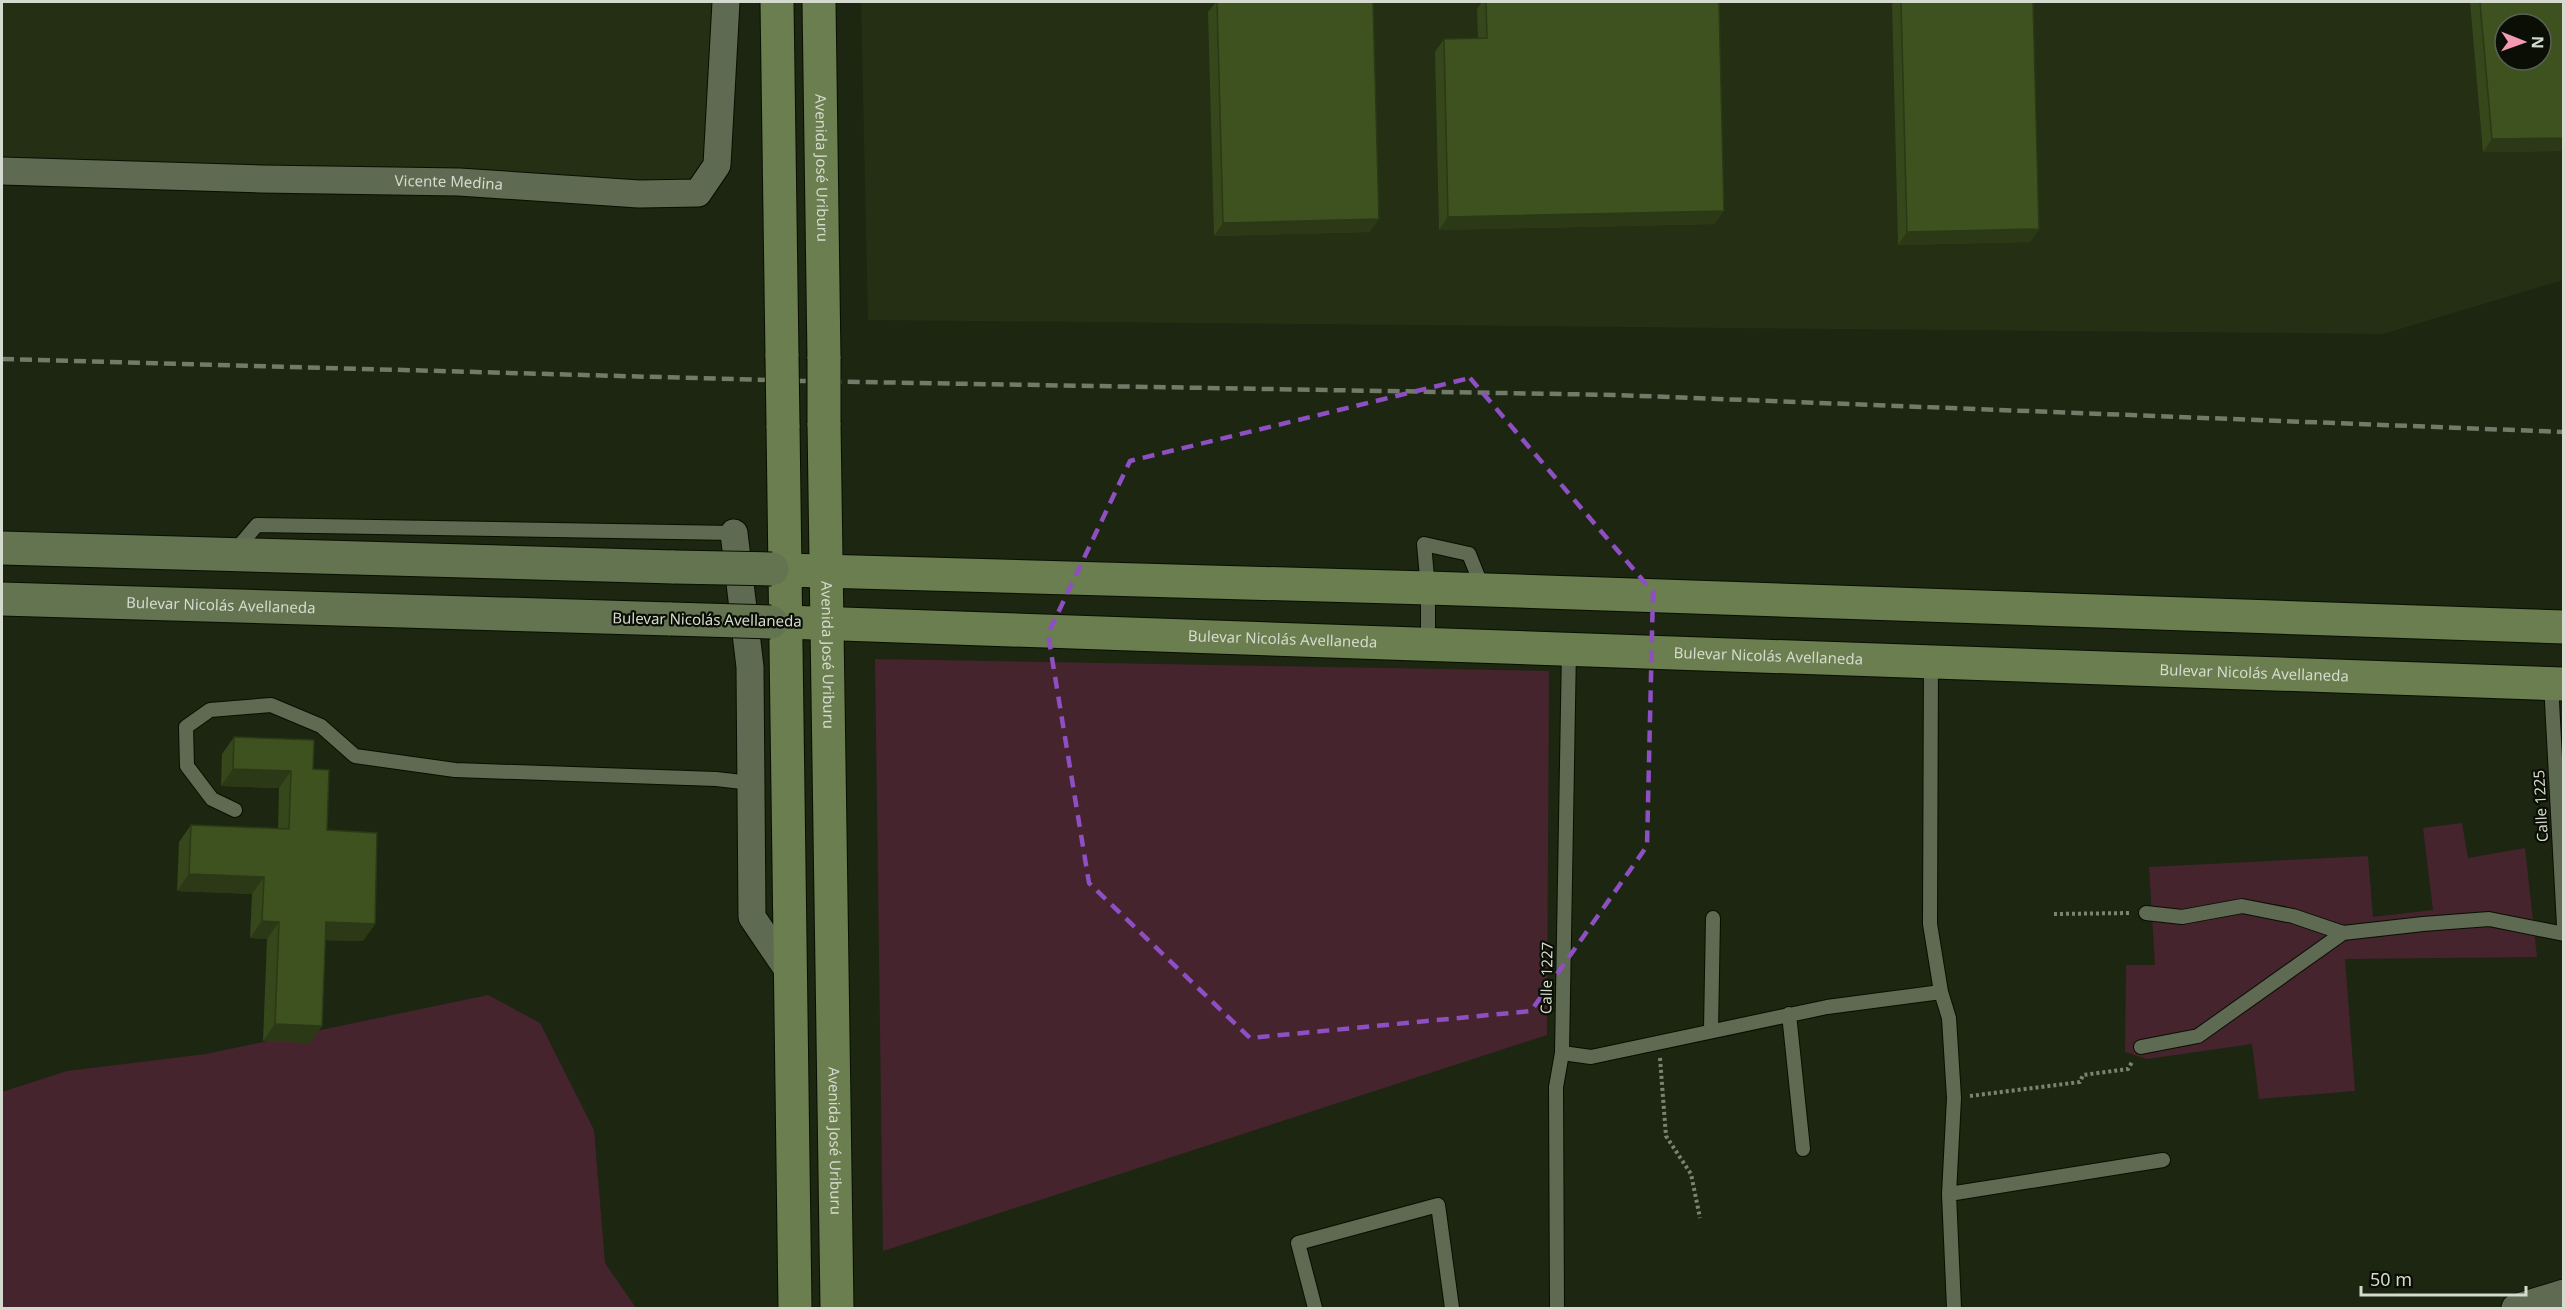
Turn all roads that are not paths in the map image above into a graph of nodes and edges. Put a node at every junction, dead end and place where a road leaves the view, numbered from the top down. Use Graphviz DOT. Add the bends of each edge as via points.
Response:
graph roads {
  1 [pos="726,2"];
  2 [pos="777,2"];
  3 [pos="819,2"];
  4 [pos="2,171"];
  5 [pos="734,533"];
  6 [pos="2,548"];
  7 [pos="233,554"];
  8 [pos="778,570"];
  9 [pos="826,571"];
  10 [pos="1428,588"];
  11 [pos="1484,591"];
  12 [pos="2,599"];
  13 [pos="778,622"];
  14 [pos="827,623"];
  15 [pos="2564,627"];
  16 [pos="1428,644"];
  17 [pos="1569,648"];
  18 [pos="1931,661"];
  19 [pos="2557,683"];
  20 [pos="751,783"];
  21 [pos="235,810"];
  22 [pos="2146,913"];
  23 [pos="1713,918"];
  24 [pos="2564,926"];
  25 [pos="2343,933"];
  26 [pos="2564,934"];
  27 [pos="790,973"];
  28 [pos="1941,992"];
  29 [pos="1789,1014"];
  30 [pos="1711,1030"];
  31 [pos="2141,1047"];
  32 [pos="1562,1053"];
  33 [pos="1803,1149"];
  34 [pos="2163,1160"];
  35 [pos="1949,1194"];
  36 [pos="2564,1293"];
  37 [pos="795,1308"];
  38 [pos="837,1308"];
  39 [pos="1315,1308"];
  40 [pos="1452,1308"];
  41 [pos="1557,1308"];
  42 [pos="1954,1308"];
  43 [pos="2515,1308"];
  1 -- 4 [label="street, Vicente Medina" via="717,165 698,193 639,194 459,182"];
  2 -- 8 [label="main road, bridge" via="783,425"];
  3 -- 9 [label="main road, Avenida José Uriburu, bridge"];
  5 -- 7 [label="lane" via="257,525"];
  5 -- 20 [label="street" via="750,667"];
  6 -- 7 [label="main road"];
  7 -- 8 [label="main road, bridge"];
  8 -- 9 [label="main road"];
  8 -- 13 [label="main road"];
  9 -- 10 [label="main road"];
  9 -- 14 [label="main road, Avenida José Uriburu"];
  10 -- 11 [label="main road"];
  10 -- 11 [label="lane" via="1424,544 1468,554"];
  10 -- 16 [label="lane"];
  11 -- 15 [label="main road"];
  12 -- 13 [label="main road, Bulevar Nicolás Avellaneda, bridge"];
  13 -- 14 [label="main road, Bulevar Nicolás Avellaneda"];
  13 -- 27 [label="main road"];
  14 -- 16 [label="main road, Bulevar Nicolás Avellaneda"];
  14 -- 38 [label="main road, Avenida José Uriburu"];
  16 -- 17 [label="main road, Bulevar Nicolás Avellaneda"];
  17 -- 18 [label="main road, Bulevar Nicolás Avellaneda"];
  17 -- 32 [label="lane, Calle 1227"];
  18 -- 19 [label="main road, Bulevar Nicolás Avellaneda"];
  18 -- 28 [label="lane" via="1930,924"];
  19 -- 24 [label="lane, Calle 1225"];
  20 -- 21 [label="lane" via="455,770 355,756 321,726 271,705 210,710 186,727 187,766 212,799"];
  20 -- 27 [label="street" via="752,917"];
  22 -- 25 [label="lane" via="2182,917 2242,906 2293,916"];
  23 -- 30 [label="lane"];
  25 -- 26 [label="lane" via="2489,920"];
  25 -- 31 [label="lane" via="2198,1036"];
  27 -- 37 [label="main road"];
  28 -- 29 [label="lane"];
  28 -- 35 [label="lane" via="1949,1018 1954,1098"];
  29 -- 30 [label="lane"];
  29 -- 33 [label="lane"];
  30 -- 32 [label="lane" via="1591,1057"];
  32 -- 41 [label="lane, Calle 1227" via="1556,1087"];
  34 -- 35 [label="lane"];
  35 -- 42 [label="lane"];
  36 -- 43 [label="street"];
  39 -- 40 [label="lane" via="1298,1243 1438,1205"];
}
